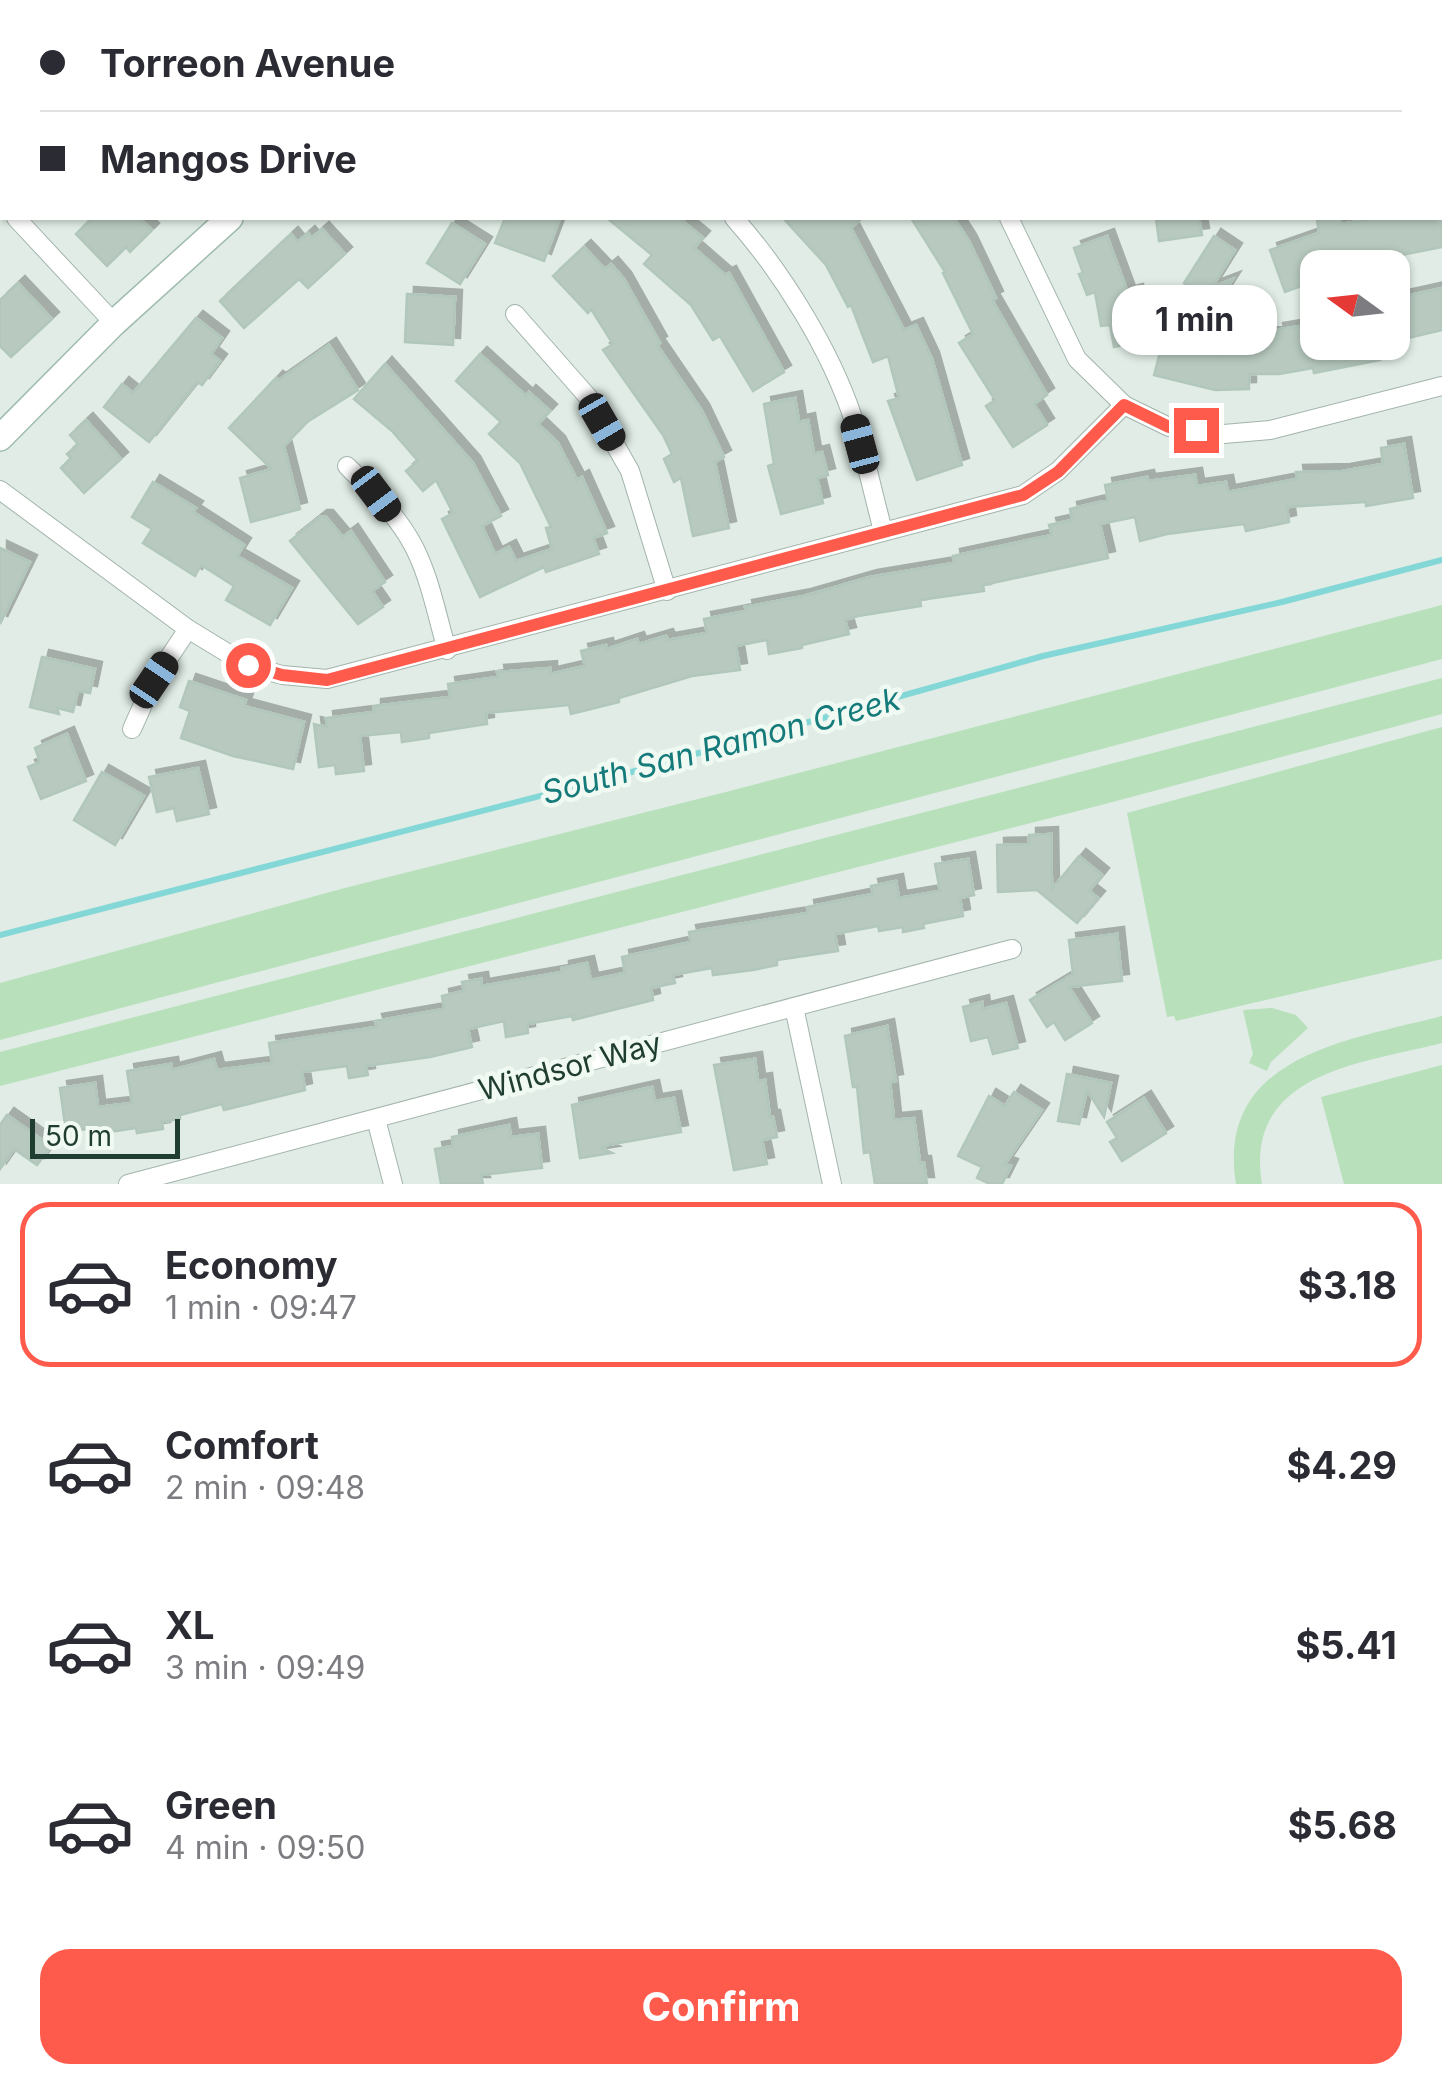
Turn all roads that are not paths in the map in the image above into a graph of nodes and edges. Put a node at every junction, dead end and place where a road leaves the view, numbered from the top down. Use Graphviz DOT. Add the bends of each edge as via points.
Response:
graph roads {
  1 [pos="18,220"];
  2 [pos="228,220"];
  3 [pos="736,220"];
  4 [pos="1010,220"];
  5 [pos="514,314"];
  6 [pos="114,323"];
  7 [pos="1442,386"];
  8 [pos="1124,405"];
  9 [pos="0,438"];
  10 [pos="347,466"];
  11 [pos="0,490"];
  12 [pos="883,530"];
  13 [pos="667,591"];
  14 [pos="188,629"];
  15 [pos="446,650"];
  16 [pos="132,729"];
  17 [pos="1012,949"];
  18 [pos="794,1007"];
  19 [pos="376,1119"];
  20 [pos="128,1184"];
  21 [pos="393,1184"];
  22 [pos="832,1184"];
  1 -- 6 [label="street"];
  2 -- 6 [label="street"];
  3 -- 12 [label="street" via="814,332 852,414"];
  4 -- 8 [label="street" via="1077,359"];
  5 -- 13 [label="street" via="588,398 630,472"];
  6 -- 9 [label="street"];
  7 -- 8 [label="street" via="1270,430 1224,434 1169,427"];
  8 -- 12 [label="street" via="1058,472 1023,495"];
  10 -- 15 [label="street" via="409,538"];
  11 -- 14 [label="street"];
  12 -- 13 [label="street"];
  13 -- 15 [label="street"];
  14 -- 15 [label="street" via="248,665 327,680"];
  14 -- 16 [label="street"];
  17 -- 18 [label="street, Windsor Way"];
  18 -- 19 [label="street, Windsor Way"];
  18 -- 22 [label="street"];
  19 -- 20 [label="street, Windsor Way"];
  19 -- 21 [label="street"];
}
